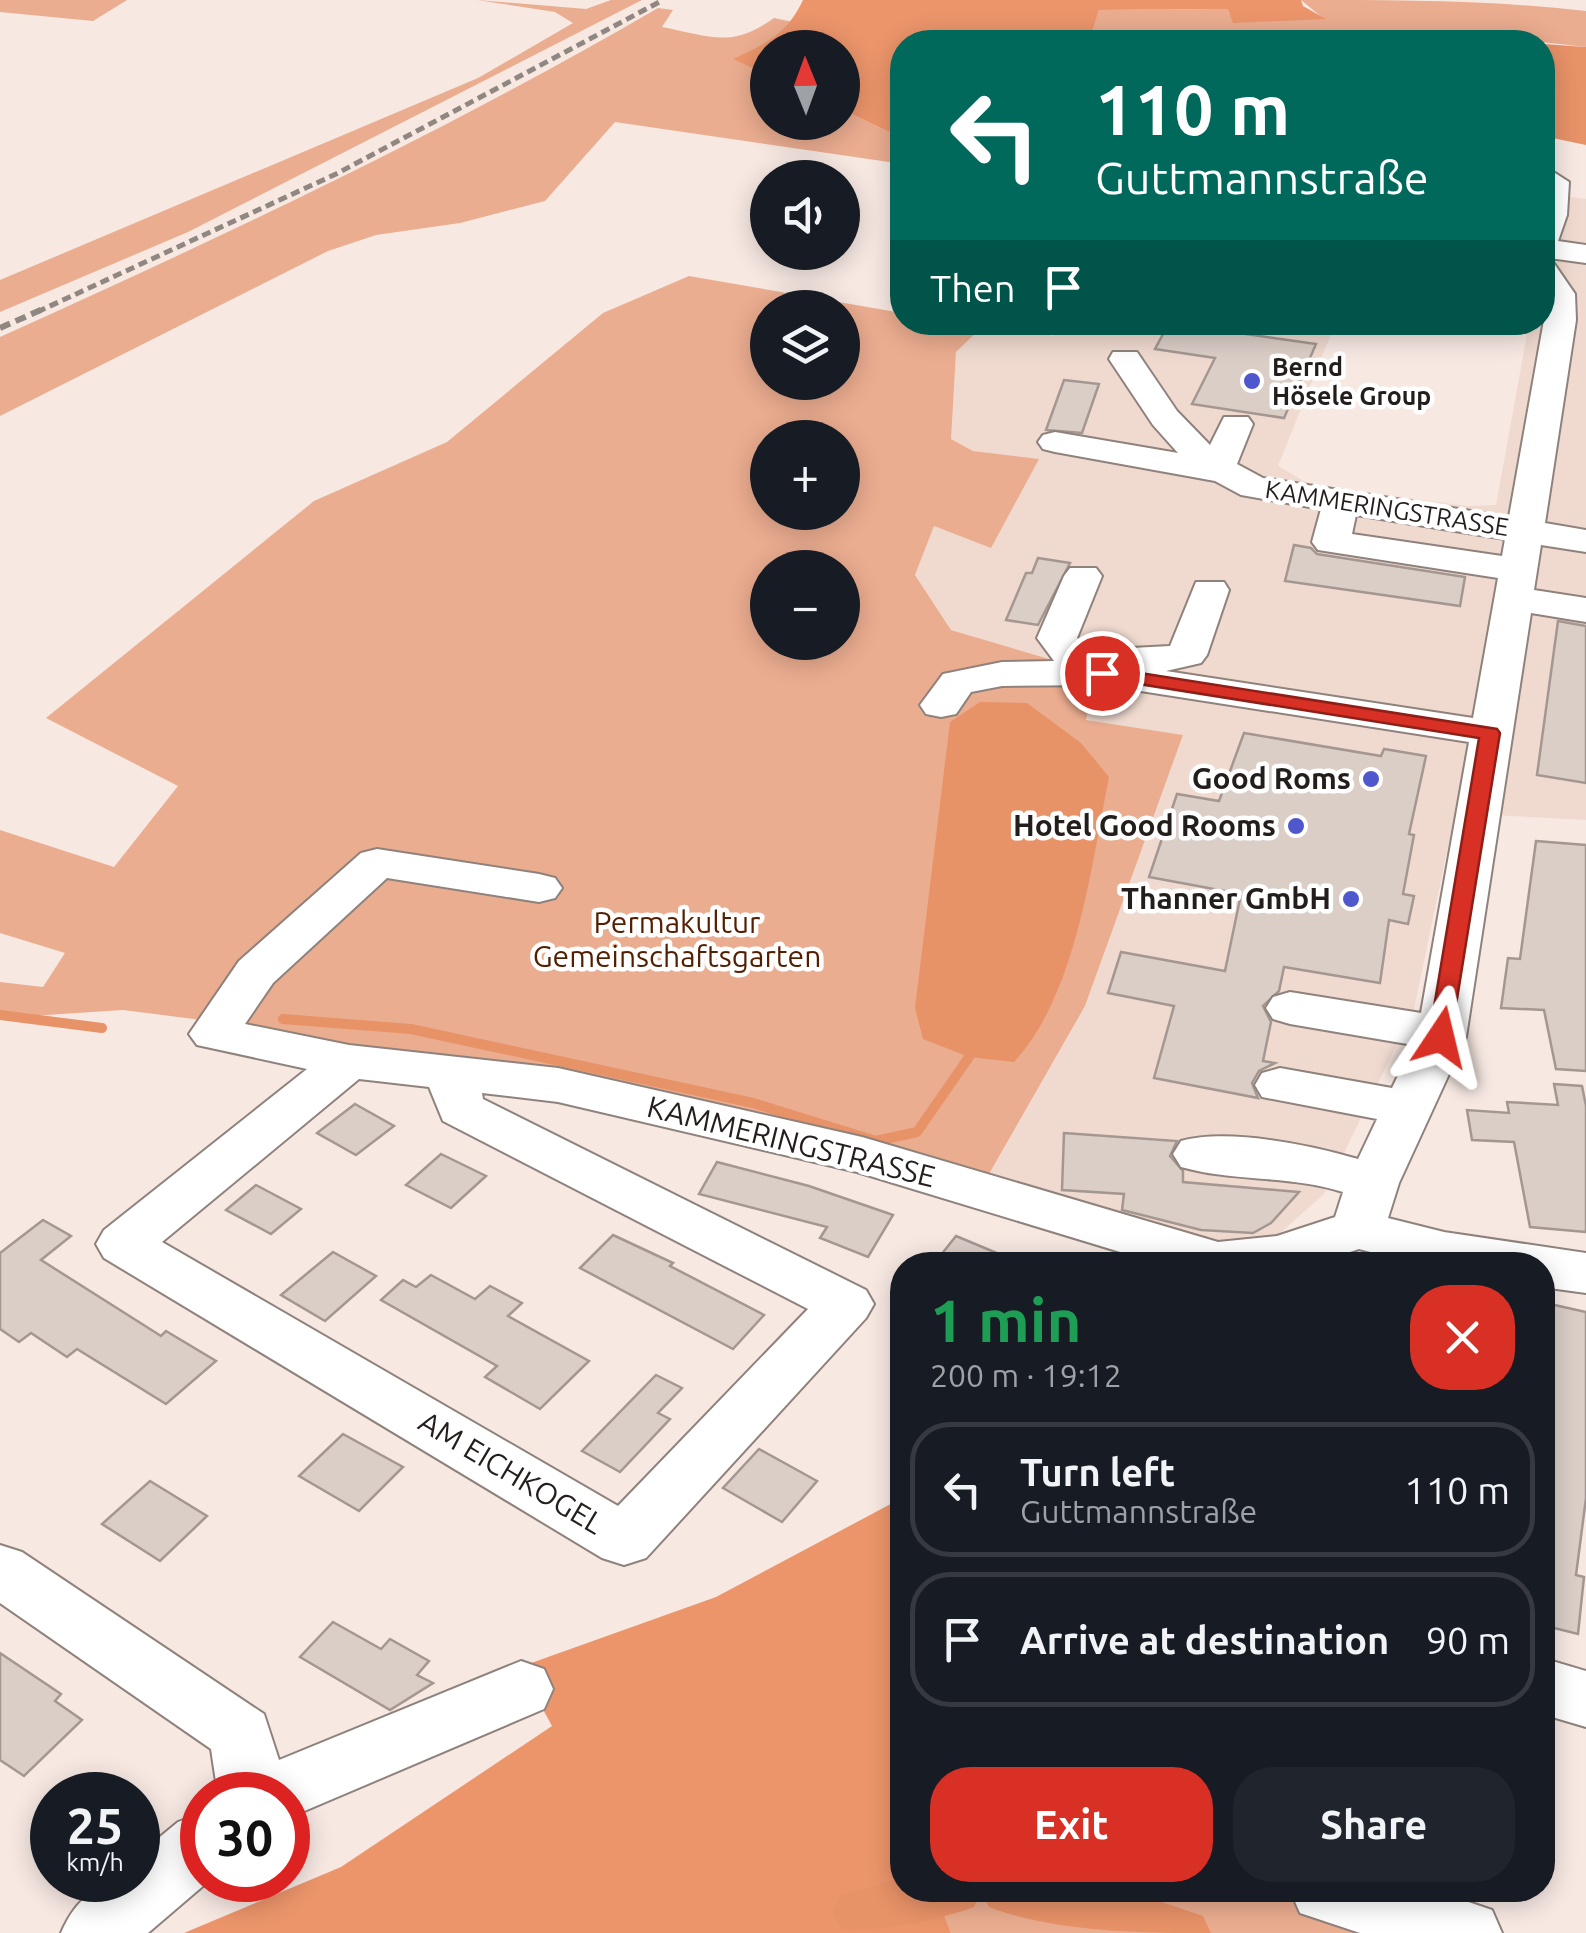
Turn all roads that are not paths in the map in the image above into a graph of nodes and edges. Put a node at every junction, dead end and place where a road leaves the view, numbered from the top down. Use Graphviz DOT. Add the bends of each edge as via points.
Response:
graph roads {
  1 [pos="1556,182"];
  2 [pos="1555,187"];
  3 [pos="1555,248"];
  4 [pos="1586,254"];
  5 [pos="1562,287"];
  6 [pos="1125,360"];
  7 [pos="1550,386"];
  8 [pos="1586,391"];
  9 [pos="1236,424"];
  10 [pos="1055,442"];
  11 [pos="1217,471"];
  12 [pos="1586,541"];
  13 [pos="1520,567"];
  14 [pos="1083,576"];
  15 [pos="1210,590"];
  16 [pos="1586,610"];
  17 [pos="1091,666"];
  18 [pos="941,705"];
  19 [pos="1490,733"];
  20 [pos="539,888"];
  21 [pos="1290,1008"];
  22 [pos="1441,1037"];
  23 [pos="349,1061"];
  24 [pos="452,1075"];
  25 [pos="1280,1084"];
  26 [pos="1407,1110"];
  27 [pos="1199,1154"];
  28 [pos="1366,1206"];
  29 [pos="1185,1252"];
  30 [pos="1287,1252"];
  31 [pos="1434,1252"];
  32 [pos="1555,1268"];
  33 [pos="1586,1273"];
  34 [pos="0,1570"];
  35 [pos="521,1690"];
  36 [pos="1555,1690"];
  37 [pos="1586,1699"];
  38 [pos="248,1772"];
  39 [pos="310,1778"];
  40 [pos="180,1862"];
  41 [pos="1396,1902"];
  42 [pos="96,1933"];
  43 [pos="1466,1933"];
  1 -- 2 [label="street"];
  3 -- 4 [label="street"];
  5 -- 7 [label="street"];
  6 -- 11 [label="street, KAMMERINGSTRASSE" via="1169,428"];
  7 -- 8 [label="street"];
  7 -- 13 [label="street"];
  9 -- 11 [label="street"];
  10 -- 11 [label="street"];
  11 -- 13 [label="street, KAMMERINGSTRASSE" via="1254,487 1341,501 1331,542"];
  12 -- 13 [label="street, KAMMERINGSTRASSE"];
  13 -- 16 [label="street"];
  13 -- 19 [label="street"];
  14 -- 17 [label="street" via="1057,638"];
  15 -- 17 [label="street" via="1186,655 1087,655"];
  17 -- 18 [label="street" via="957,683"];
  17 -- 19 [label="street"];
  19 -- 22 [label="street"];
  20 -- 23 [label="street, KAMMERINGSTRASSE" via="377,863 256,972 214,1034"];
  21 -- 22 [label="street" via="1406,1025"];
  22 -- 26 [label="street"];
  23 -- 24 [label="street, KAMMERINGSTRASSE"];
  23 -- 24 [label="street, AM EICHKOGEL" via="123,1244 624,1540 846,1304 461,1109"];
  24 -- 29 [label="street, KAMMERINGSTRASSE" via="558,1085 862,1155"];
  25 -- 26 [label="street"];
  26 -- 28 [label="street"];
  27 -- 28 [label="street" via="1313,1164"];
  28 -- 30 [label="street, KAMMERINGSTRASSE"];
  28 -- 31 [label="street"];
  32 -- 33 [label="street"];
  34 -- 38 [label="street" via="241,1734"];
  35 -- 39 [label="street"];
  36 -- 37 [label="street"];
  40 -- 42 [label="street"];
  41 -- 43 [label="street"];
}
